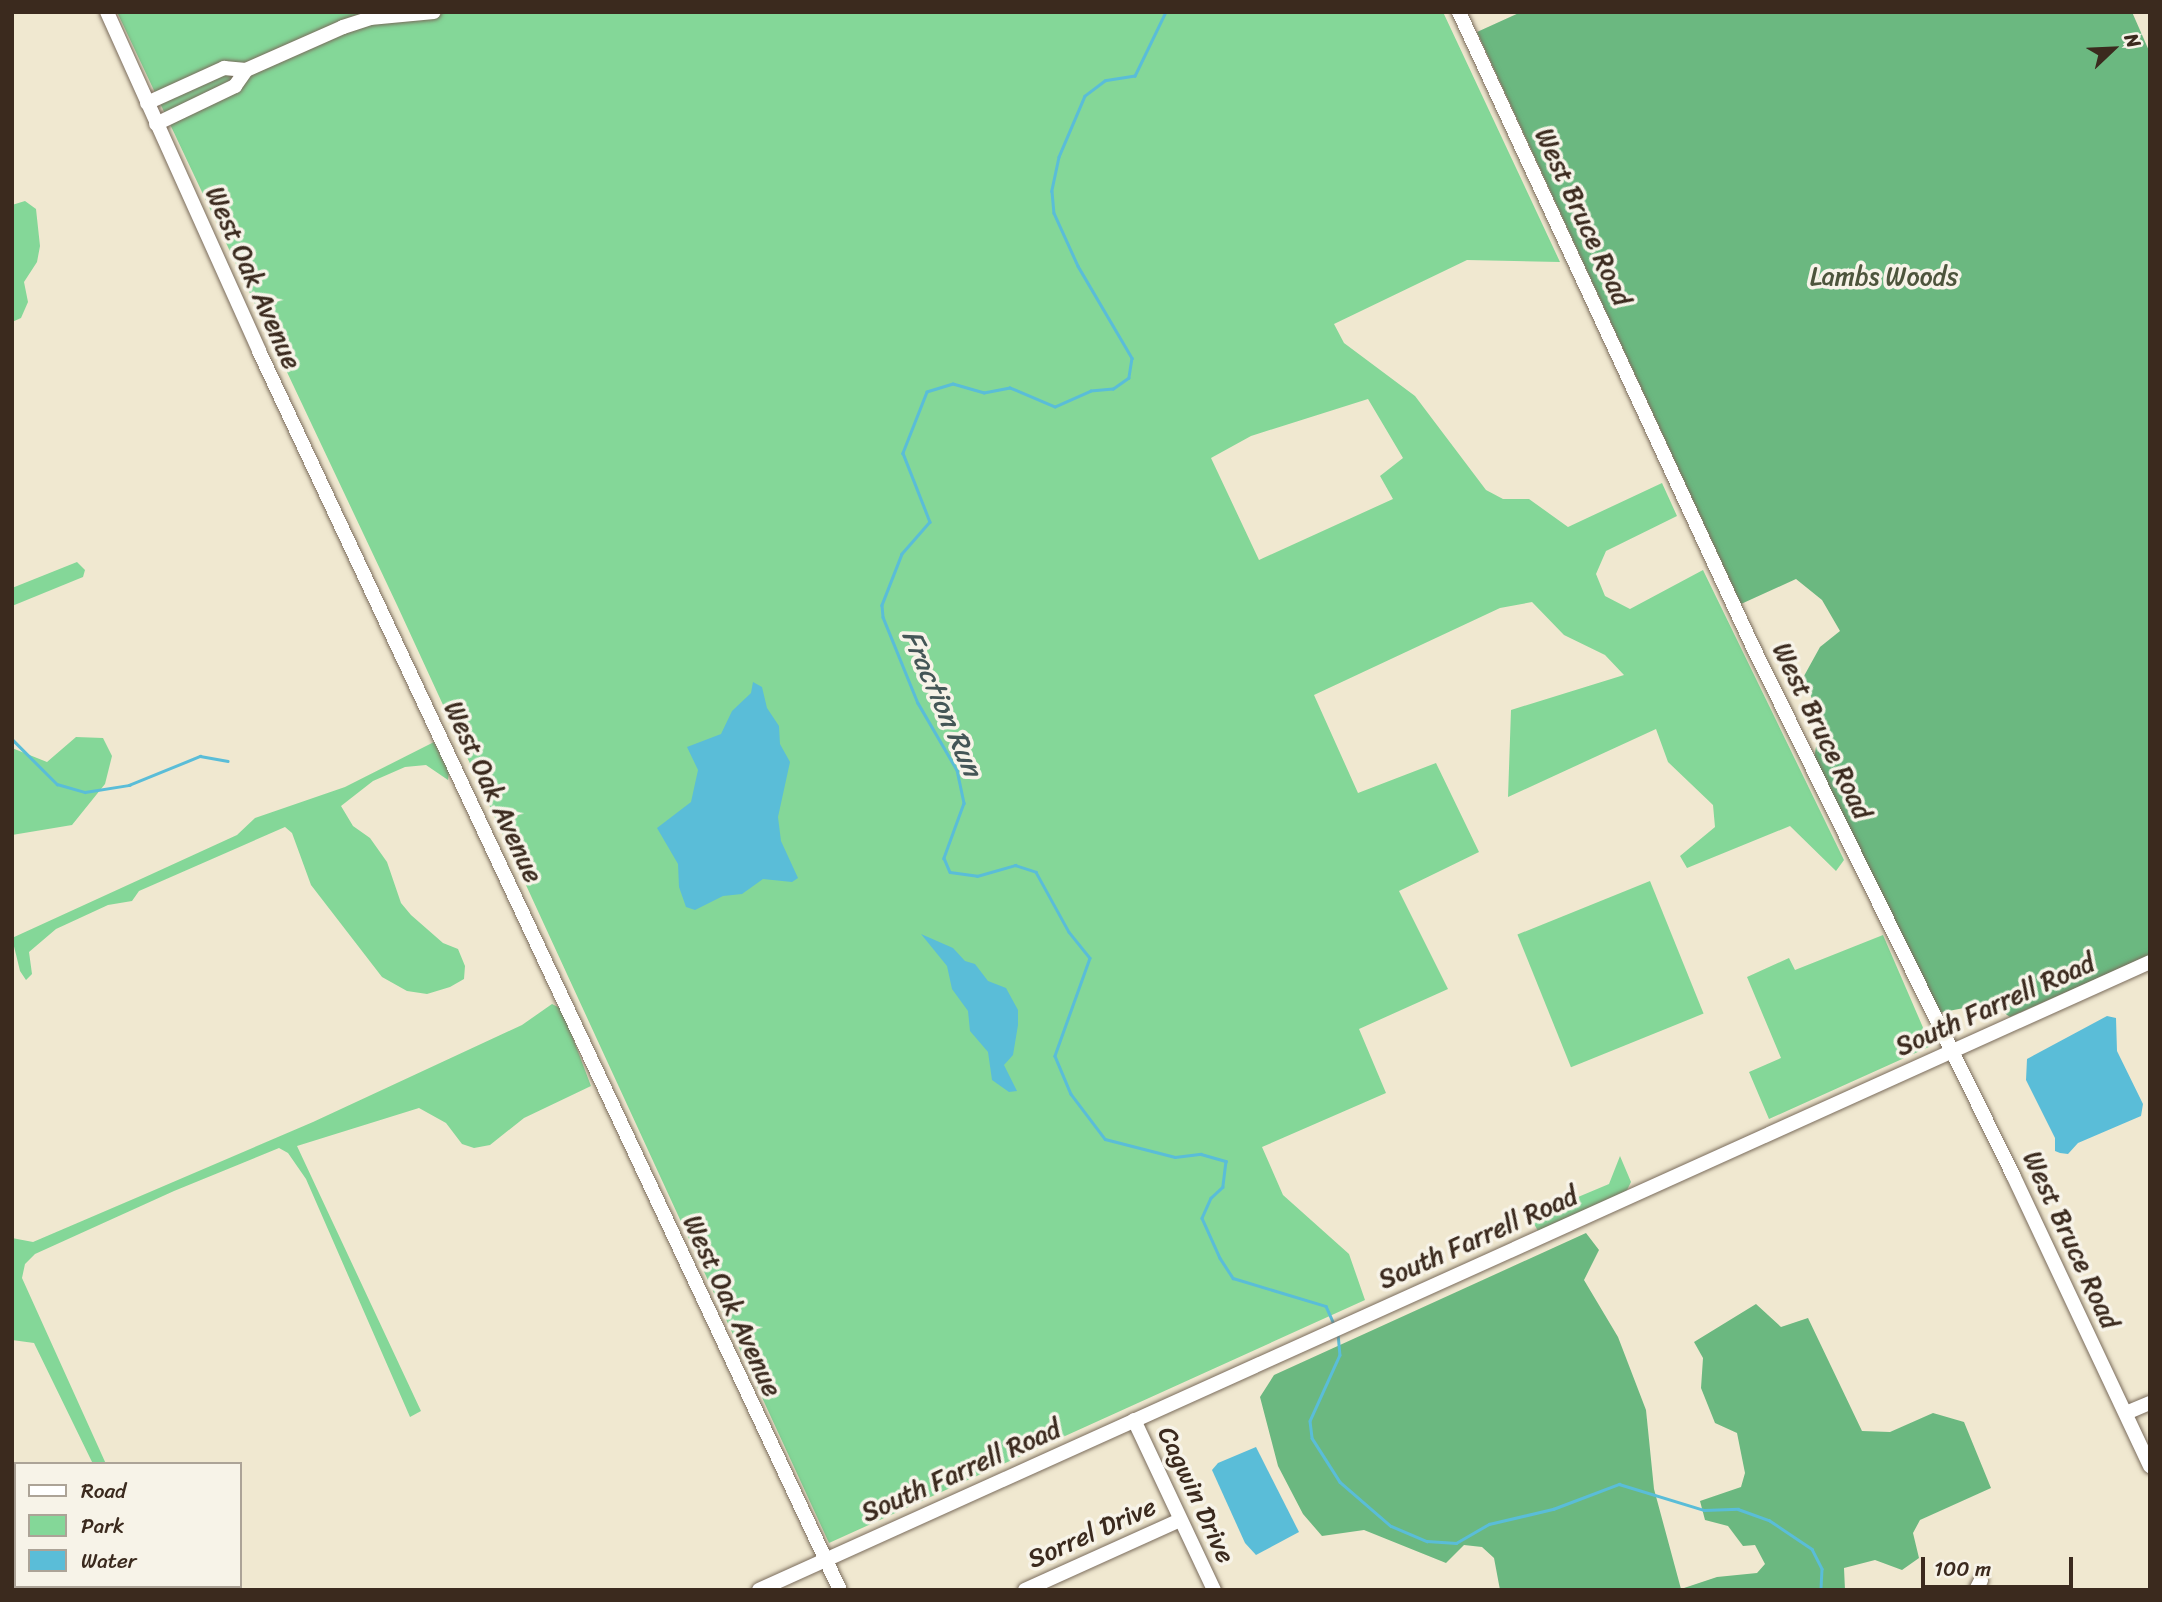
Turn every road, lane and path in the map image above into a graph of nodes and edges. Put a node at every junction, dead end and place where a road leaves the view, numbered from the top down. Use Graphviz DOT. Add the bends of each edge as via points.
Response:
graph roads {
  1 [pos="107,12"];
  2 [pos="434,12"];
  3 [pos="1459,12"];
  4 [pos="246,70"];
  5 [pos="147,103"];
  6 [pos="156,124"];
  7 [pos="2150,962"];
  8 [pos="1952,1051"];
  9 [pos="2150,1403"];
  10 [pos="2126,1413"];
  11 [pos="1134,1420"];
  12 [pos="2150,1466"];
  13 [pos="1178,1521"];
  14 [pos="826,1559"];
  15 [pos="759,1590"];
  16 [pos="840,1590"];
  17 [pos="1025,1590"];
  18 [pos="1214,1590"];
  1 -- 5 [label="street, West Oak Avenue"];
  2 -- 4 [label="street" via="352,24"];
  3 -- 8 [label="street, West Bruce Road" via="1753,648"];
  4 -- 5 [label="street" via="224,68"];
  4 -- 6 [label="street" via="235,86"];
  5 -- 6 [label="street, West Oak Avenue"];
  6 -- 14 [label="street, West Oak Avenue"];
  7 -- 8 [label="street, South Farrell Road"];
  8 -- 10 [label="street, West Bruce Road"];
  8 -- 11 [label="street, South Farrell Road"];
  9 -- 10 [label="street"];
  10 -- 12 [label="street, West Bruce Road"];
  11 -- 13 [label="street, Cagwin Drive"];
  11 -- 14 [label="street, South Farrell Road"];
  13 -- 17 [label="street, Sorrel Drive"];
  13 -- 18 [label="street, Cagwin Drive"];
  14 -- 15 [label="street, South Farrell Road"];
  14 -- 16 [label="street, West Oak Avenue"];
}
